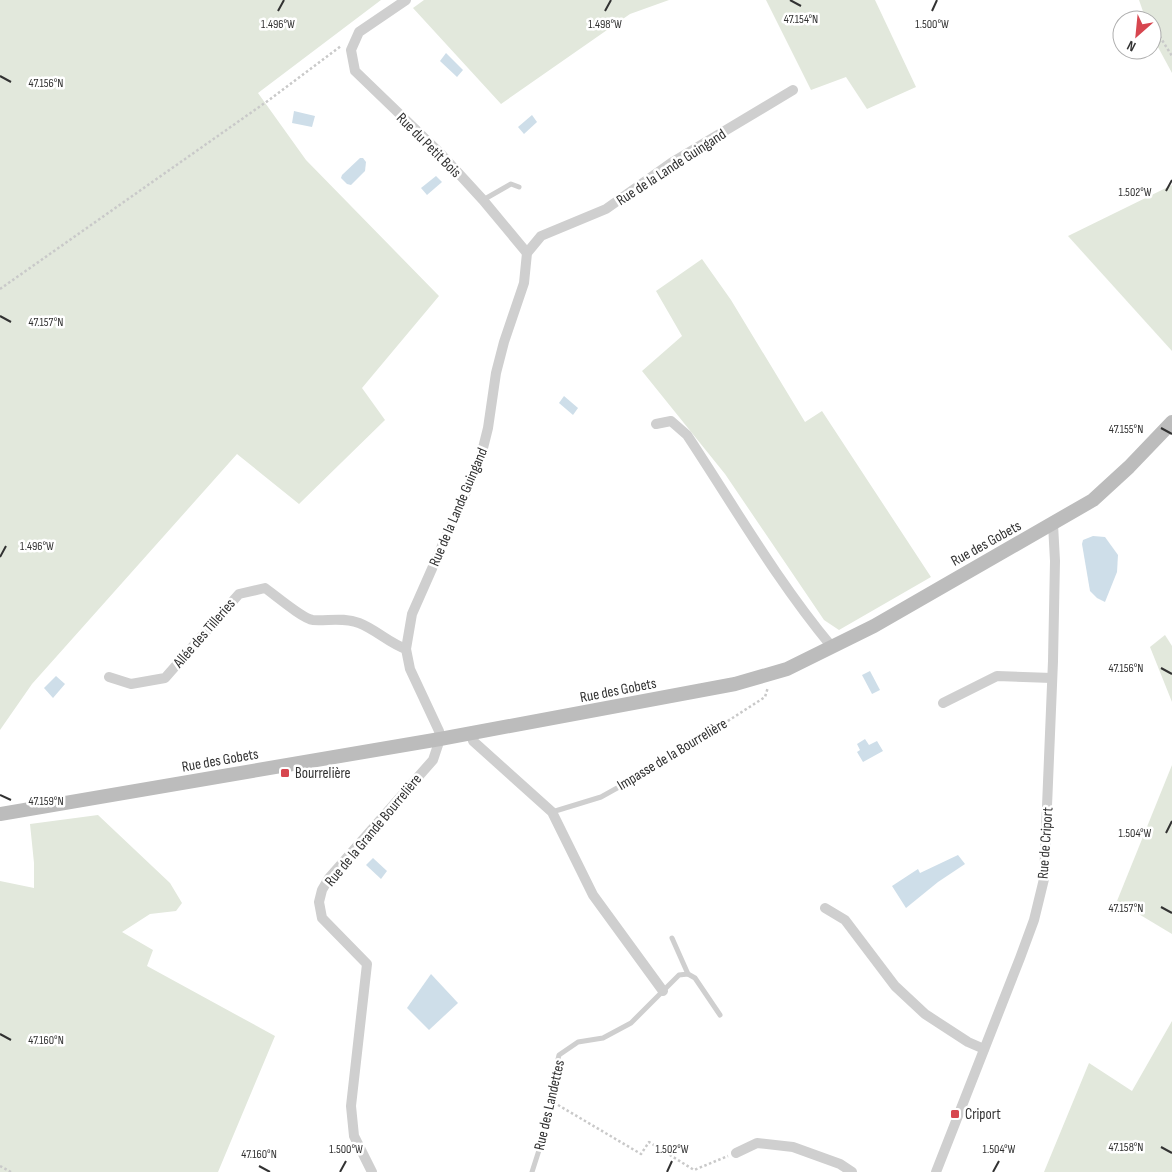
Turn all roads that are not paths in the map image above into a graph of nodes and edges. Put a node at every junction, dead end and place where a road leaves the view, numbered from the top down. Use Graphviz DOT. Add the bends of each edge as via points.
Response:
graph roads {
  1 [pos="406,0"];
  2 [pos="793,90"];
  3 [pos="519,187"];
  4 [pos="483,200"];
  5 [pos="527,253"];
  6 [pos="1172,422"];
  7 [pos="656,424"];
  8 [pos="1053,524"];
  9 [pos="832,647"];
  10 [pos="406,648"];
  11 [pos="109,677"];
  12 [pos="1052,678"];
  13 [pos="943,703"];
  14 [pos="471,734"];
  15 [pos="440,739"];
  16 [pos="662,763"];
  17 [pos="552,812"];
  18 [pos="0,814"];
  19 [pos="825,908"];
  20 [pos="672,938"];
  21 [pos="688,974"];
  22 [pos="663,991"];
  23 [pos="720,1014"];
  24 [pos="984,1049"];
  25 [pos="736,1153"];
  26 [pos="372,1172"];
  27 [pos="532,1172"];
  28 [pos="852,1172"];
  29 [pos="936,1172"];
  1 -- 4 [label="street, Rue du Petit Bois" via="359,32 352,50 354,71 439,152"];
  2 -- 5 [label="street, Rue de la Lande Guingand" via="671,163 606,209 541,236"];
  3 -- 4 [label="lane" via="511,184"];
  4 -- 5 [label="street, Rue du Petit Bois"];
  5 -- 10 [label="street, Rue de la Lande Guingand" via="524,283 496,373 480,460 412,614"];
  6 -- 8 [label="main road, Rue des Gobets" via="1093,500"];
  7 -- 9 [label="street" via="670,422 686,435 780,580"];
  8 -- 9 [label="main road, Rue des Gobets"];
  8 -- 12 [label="street, Rue de Criport"];
  9 -- 14 [label="main road, Rue des Gobets" via="787,669 735,684"];
  10 -- 11 [label="street, Allée des Tilleries" via="357,622 311,620 265,588 239,594 164,678 131,684"];
  10 -- 15 [label="street, Rue de la Lande Guingand" via="410,669"];
  12 -- 13 [label="street" via="997,676"];
  12 -- 24 [label="street, Rue de Criport" via="1044,878 1031,928"];
  14 -- 15 [label="main road, Rue des Gobets"];
  14 -- 17 [label="street" via="473,741"];
  15 -- 18 [label="main road, Rue des Gobets"];
  15 -- 26 [label="street, Rue de la Grande Bourrelière" via="433,760 329,878 319,902 322,918 367,964 351,1106 354,1136"];
  16 -- 17 [label="lane, Impasse de la Bourrelière" via="601,797"];
  17 -- 22 [label="street" via="593,895"];
  19 -- 24 [label="street" via="846,920 895,986 926,1014"];
  20 -- 21 [label="lane"];
  21 -- 22 [label="lane, Rue des Landettes" via="679,975"];
  21 -- 23 [label="lane" via="695,978"];
  22 -- 27 [label="lane, Rue des Landettes" via="631,1023 603,1038 578,1042 559,1055 548,1119"];
  24 -- 29 [label="street, Rue de Criport"];
  25 -- 28 [label="street" via="757,1143 793,1147 840,1164"];
}
